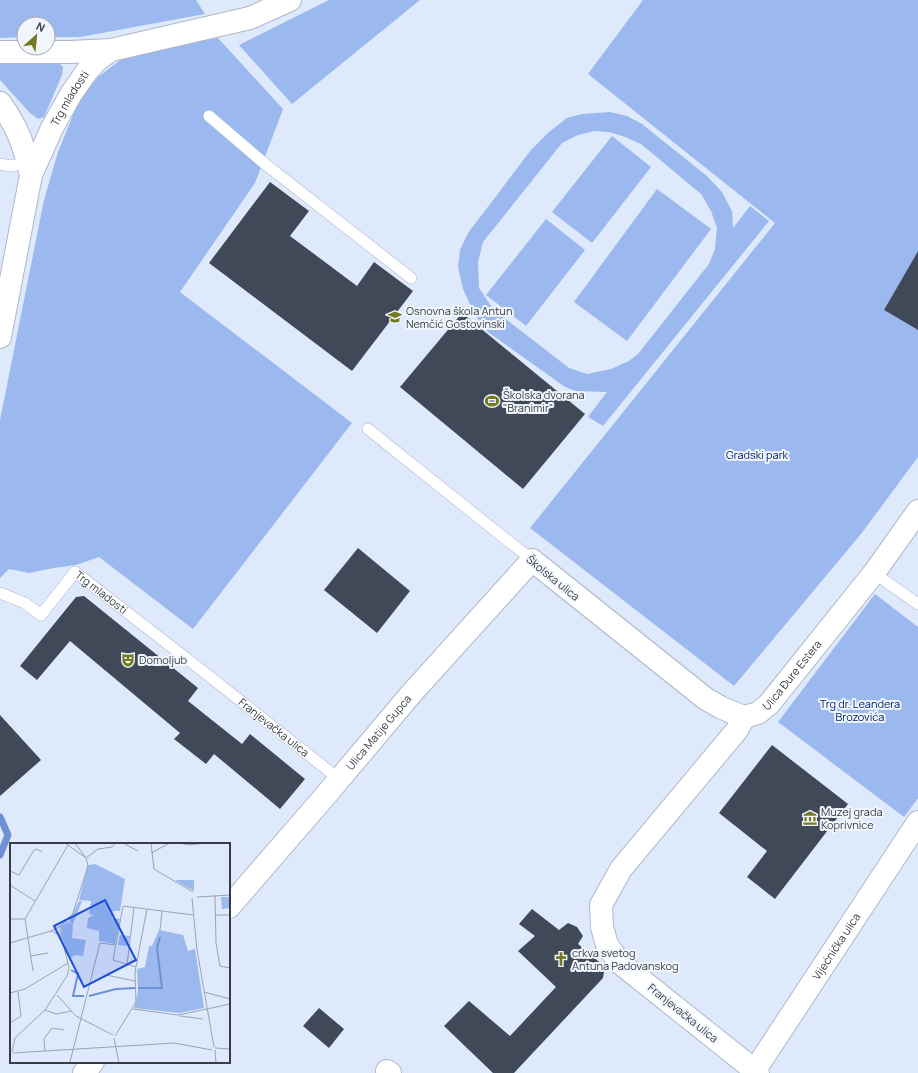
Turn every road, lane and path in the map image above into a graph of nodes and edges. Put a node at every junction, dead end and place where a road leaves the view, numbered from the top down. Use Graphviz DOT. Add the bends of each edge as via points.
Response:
graph roads {
  1 [pos="290,0"];
  2 [pos="110,50"];
  3 [pos="0,52"];
  4 [pos="0,103"];
  5 [pos="209,116"];
  6 [pos="0,164"];
  7 [pos="30,169"];
  8 [pos="411,278"];
  9 [pos="0,337"];
  10 [pos="368,429"];
  11 [pos="918,511"];
  12 [pos="532,560"];
  13 [pos="874,572"];
  14 [pos="0,593"];
  15 [pos="918,604"];
  16 [pos="209,676"];
  17 [pos="744,717"];
  18 [pos="339,779"];
  19 [pos="918,822"];
  20 [pos="230,906"];
  21 [pos="92,1063"];
  22 [pos="756,1072"];
  23 [pos="84,1073"];
  1 -- 2 [label="street, Trg mladosti" via="250,18"];
  2 -- 3 [label="street"];
  2 -- 7 [label="street, Trg mladosti" via="87,71 71,94"];
  4 -- 7 [label="street" via="11,118"];
  5 -- 8 [label="lane" via="265,164"];
  6 -- 7 [label="lane"];
  7 -- 9 [label="street, Trg mladosti"];
  10 -- 12 [label="lane, Školska ulica"];
  11 -- 13 [label="street, Ulica Đure Estera"];
  12 -- 17 [label="street, Školska ulica" via="706,699"];
  12 -- 18 [label="street, Ulica Matije Gupca" via="411,694"];
  13 -- 15 [label="lane"];
  13 -- 17 [label="street, Ulica Đure Estera" via="769,704 758,712"];
  14 -- 16 [label="lane, Trg mladosti" via="24,603 42,616 75,572"];
  16 -- 18 [label="lane, Franjevačka ulica"];
  17 -- 22 [label="street, Franjevačka ulica" via="737,730 621,869 601,905 602,927 607,945 620,963"];
  18 -- 20 [label="street, Ulica Matije Gupca"];
  19 -- 22 [label="street, Vijećnička ulica"];
  21 -- 23 [label="street"];
}
